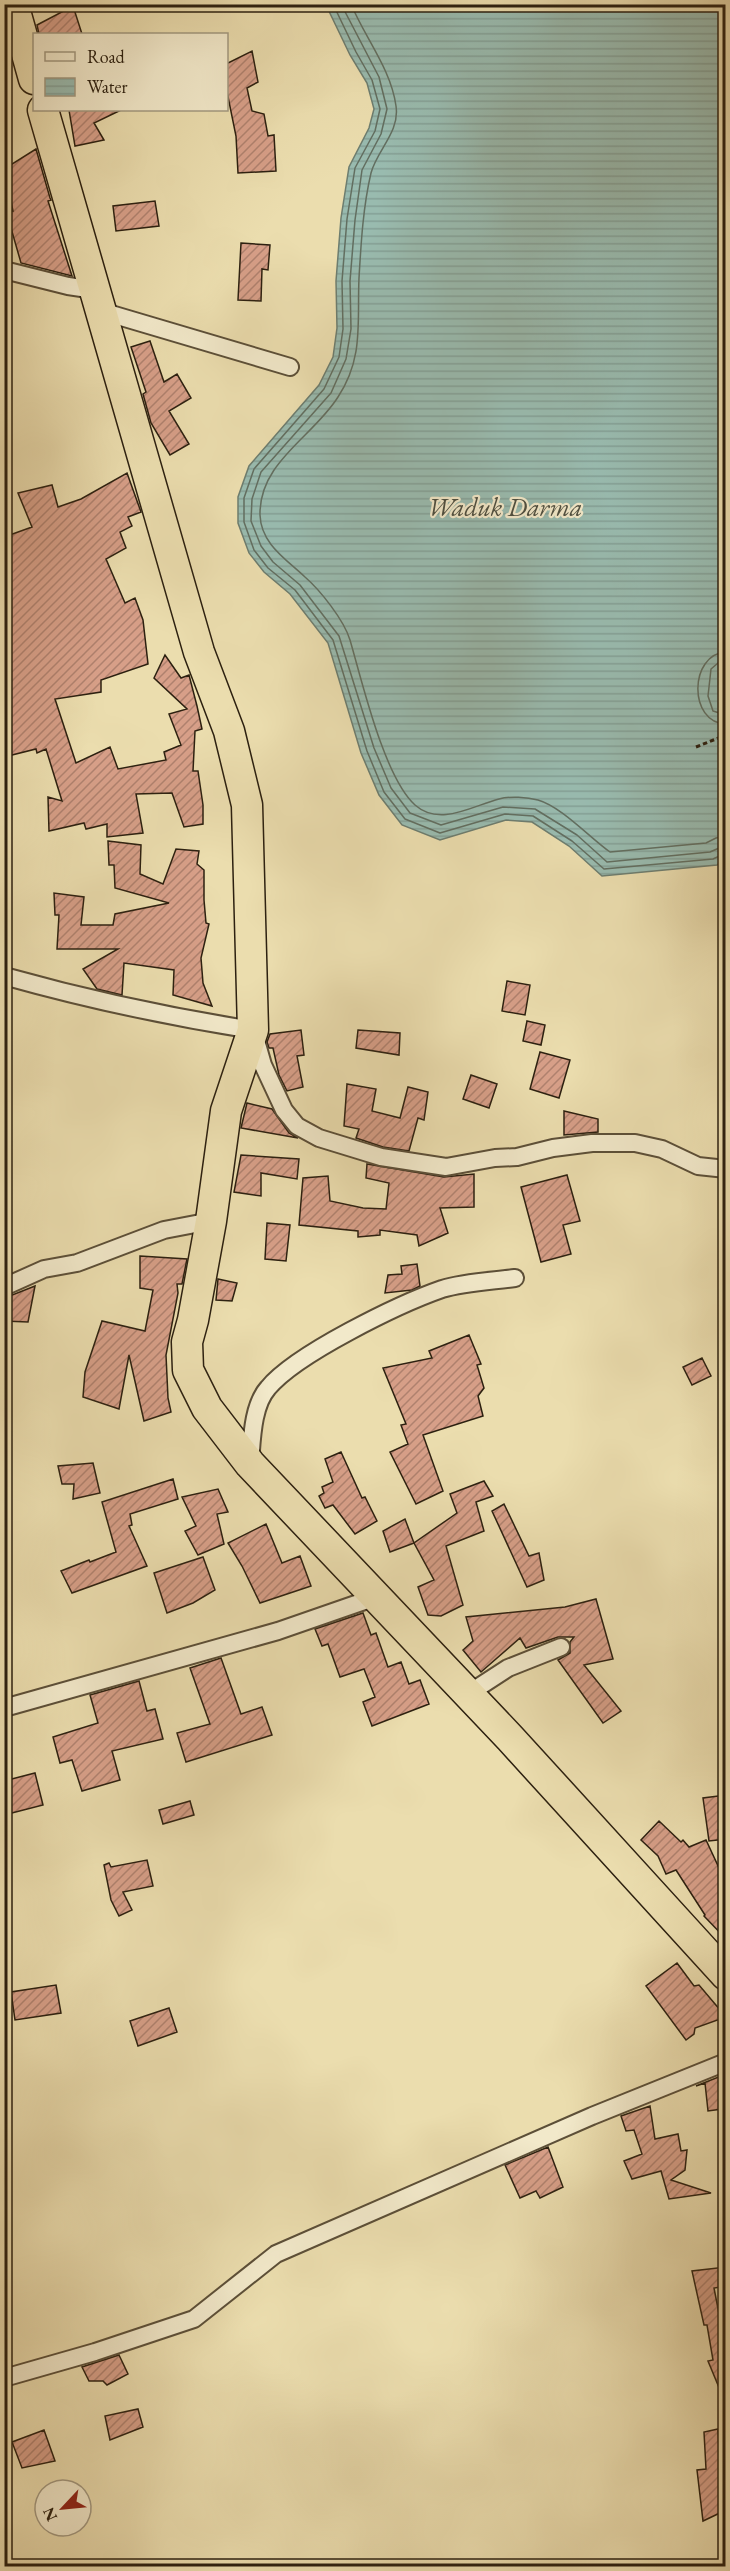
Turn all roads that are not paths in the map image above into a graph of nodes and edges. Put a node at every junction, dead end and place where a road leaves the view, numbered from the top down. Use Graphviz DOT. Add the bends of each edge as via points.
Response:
graph roads {
  1 [pos="13,4"];
  2 [pos="33,75"];
  3 [pos="43,111"];
  4 [pos="4,270"];
  5 [pos="98,301"];
  6 [pos="290,367"];
  7 [pos="4,976"];
  8 [pos="253,1030"];
  9 [pos="726,1169"];
  10 [pos="211,1221"];
  11 [pos="515,1278"];
  12 [pos="4,1287"];
  13 [pos="250,1464"];
  14 [pos="376,1597"];
  15 [pos="561,1647"];
  16 [pos="468,1694"];
  17 [pos="4,1708"];
  18 [pos="726,1975"];
  19 [pos="726,2062"];
  20 [pos="4,2378"];
  1 -- 2 [label="highway"];
  3 -- 5 [label="highway"];
  4 -- 5 [label="street" via="68,286"];
  5 -- 6 [label="street"];
  5 -- 8 [label="highway" via="199,652 229,731 248,806"];
  7 -- 8 [label="street" via="70,995"];
  8 -- 9 [label="street" via="263,1065 284,1110 297,1126 319,1138 381,1157 446,1167 592,1143 635,1143 662,1149 698,1166"];
  8 -- 10 [label="highway" via="226,1111"];
  10 -- 12 [label="street" via="164,1230 77,1263 44,1269"];
  10 -- 13 [label="highway" via="187,1342 188,1370 207,1408"];
  11 -- 13 [label="street" via="444,1289 387,1313 304,1358 267,1389 253,1423"];
  13 -- 14 [label="highway"];
  14 -- 16 [label="highway"];
  14 -- 17 [label="street" via="278,1631"];
  15 -- 16 [label="street" via="508,1668"];
  16 -- 18 [label="highway"];
  19 -- 20 [label="street" via="276,2253 194,2319"];
}
